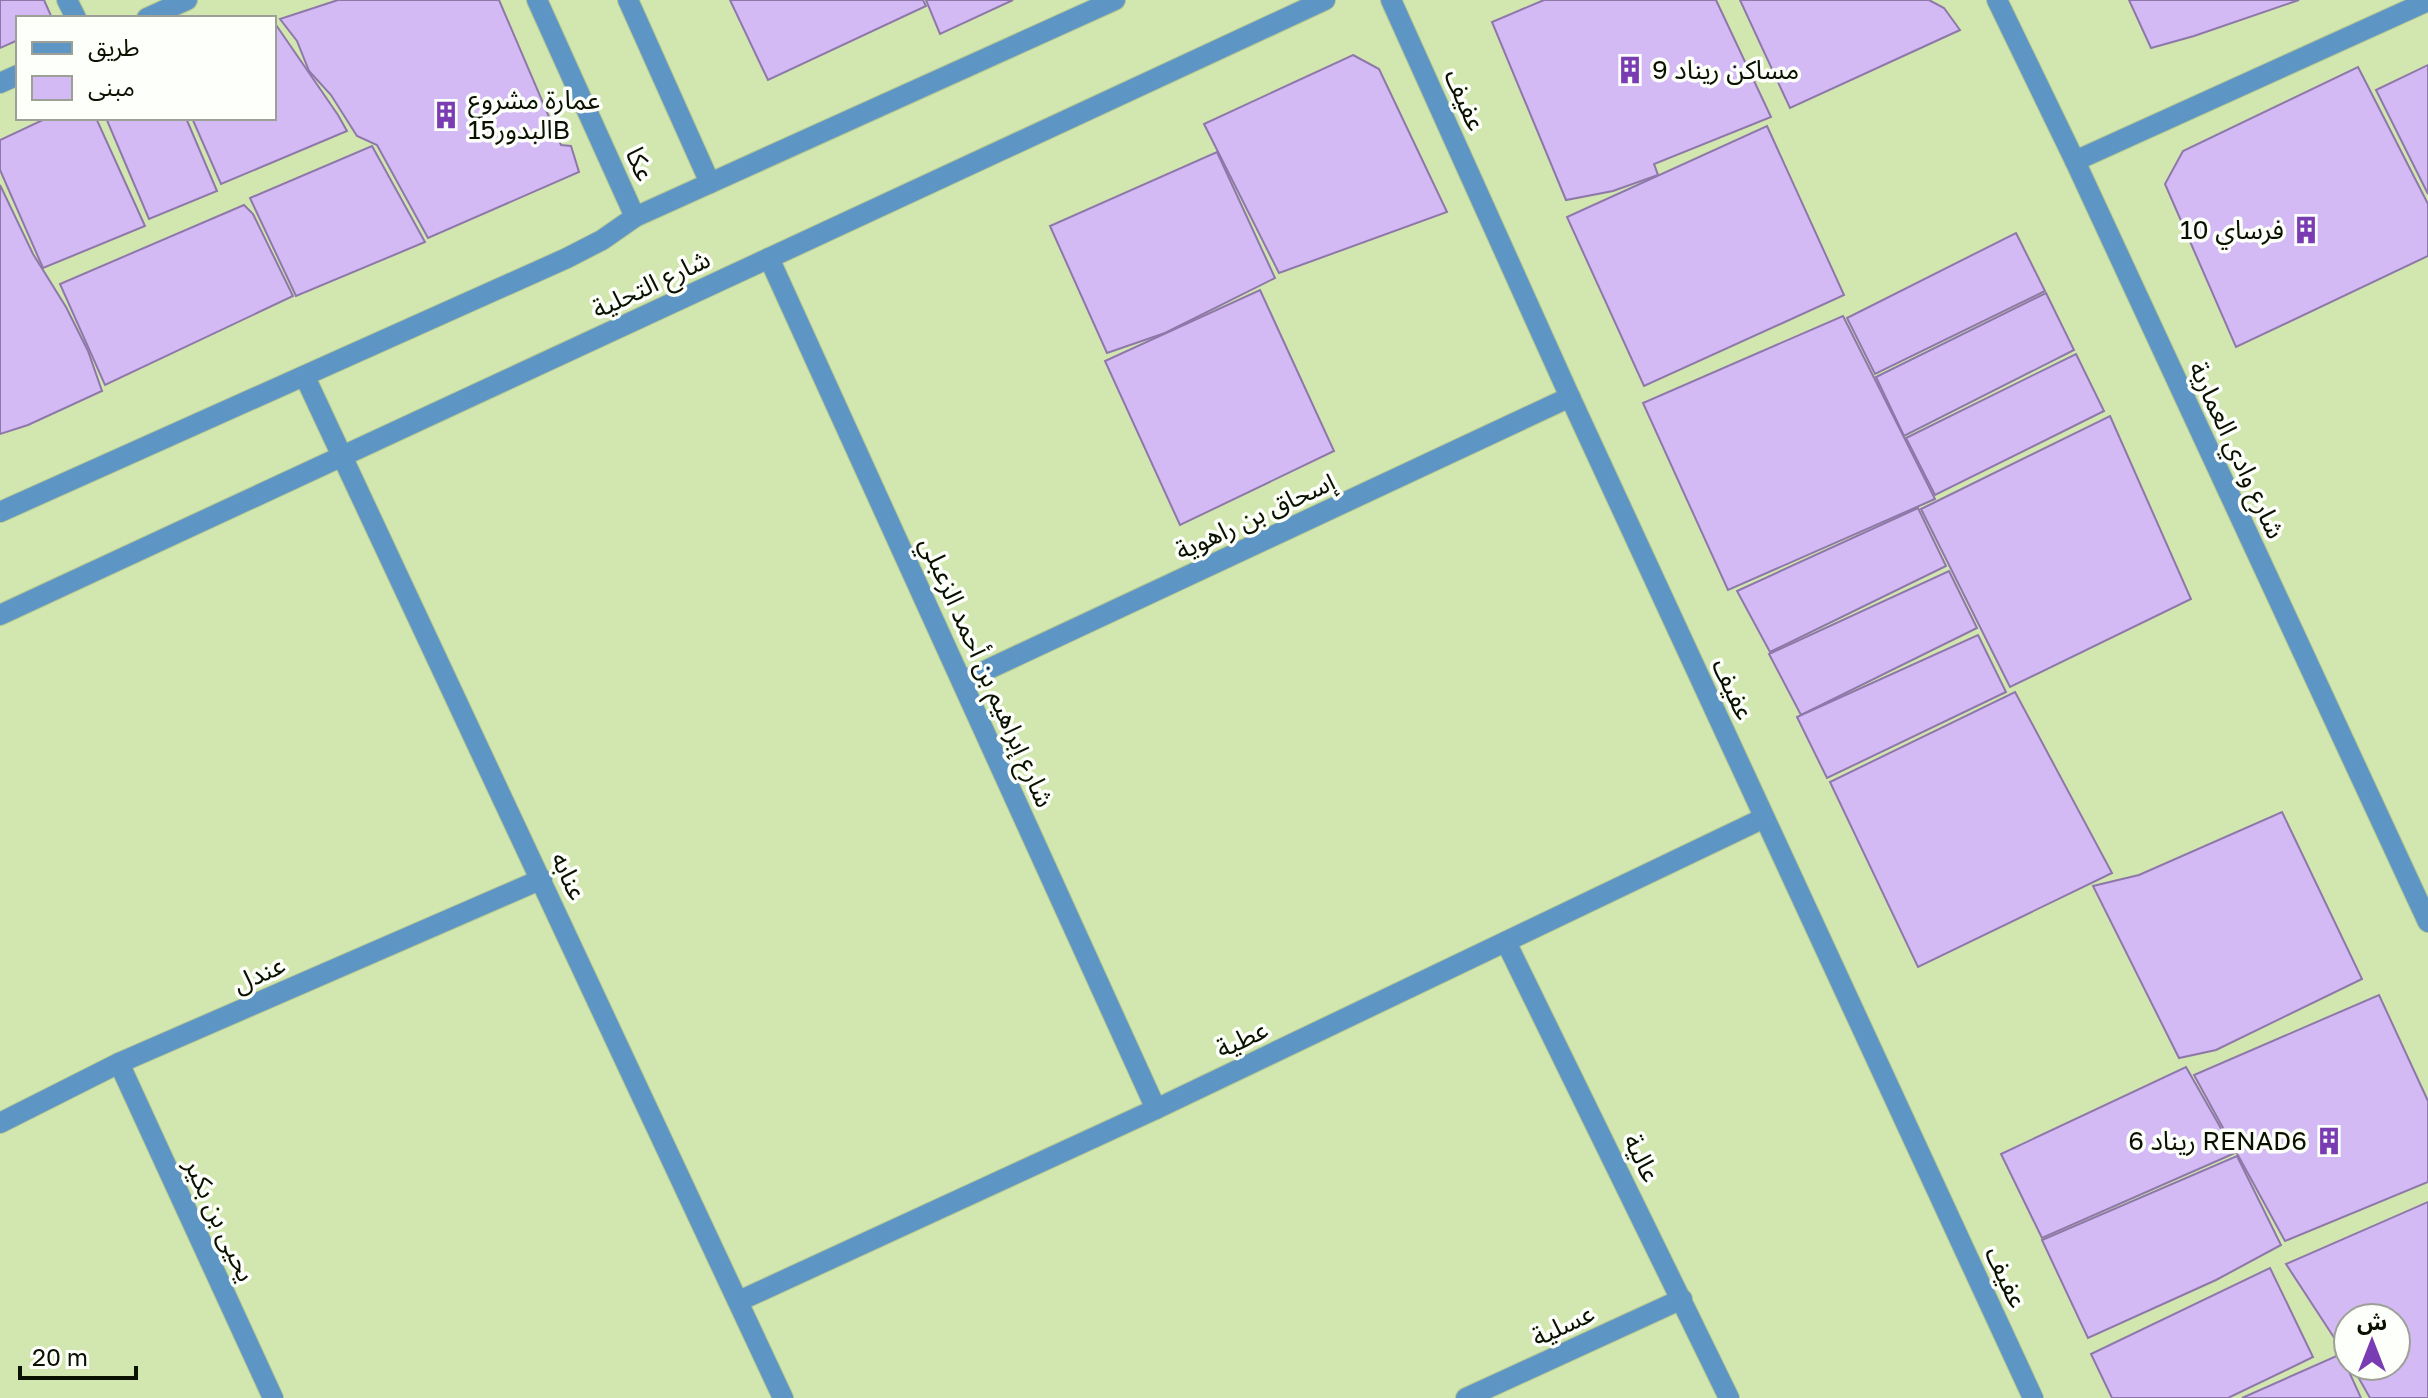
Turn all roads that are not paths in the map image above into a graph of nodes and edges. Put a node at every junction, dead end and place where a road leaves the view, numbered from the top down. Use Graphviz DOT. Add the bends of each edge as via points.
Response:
graph roads {
  1 [pos="187,0"];
  2 [pos="537,0"];
  3 [pos="628,0"];
  4 [pos="1115,0"];
  5 [pos="1325,0"];
  6 [pos="1391,0"];
  7 [pos="1997,0"];
  8 [pos="2428,1"];
  9 [pos="151,16"];
  10 [pos="2075,161"];
  11 [pos="710,183"];
  12 [pos="635,217"];
  13 [pos="769,258"];
  14 [pos="305,377"];
  15 [pos="1570,397"];
  16 [pos="344,455"];
  17 [pos="0,512"];
  18 [pos="0,615"];
  19 [pos="963,681"];
  20 [pos="1764,818"];
  21 [pos="542,879"];
  22 [pos="2428,922"];
  23 [pos="1506,942"];
  24 [pos="119,1063"];
  25 [pos="1156,1109"];
  26 [pos="0,1123"];
  27 [pos="1682,1299"];
  28 [pos="739,1301"];
  29 [pos="273,1398"];
  30 [pos="783,1398"];
  31 [pos="1466,1398"];
  32 [pos="1729,1398"];
  33 [pos="2033,1398"];
  1 -- 9 [label="street"];
  2 -- 12 [label="street, عكا"];
  3 -- 11 [label="street"];
  4 -- 11 [label="street"];
  5 -- 13 [label="street, شارع التحلية"];
  6 -- 15 [label="street, عفيف"];
  7 -- 10 [label="street, شارع وادي العمارية"];
  8 -- 10 [label="street"];
  10 -- 22 [label="street, شارع وادي العمارية"];
  11 -- 12 [label="street"];
  12 -- 14 [label="street" via="567,258"];
  13 -- 16 [label="street, شارع التحلية"];
  13 -- 19 [label="street, شارع إبراهيم بن أحمد الزعبلي"];
  14 -- 16 [label="street, عنابه"];
  14 -- 17 [label="street"];
  15 -- 19 [label="street, إسحاق بن راهوية"];
  15 -- 20 [label="street, عفيف"];
  16 -- 18 [label="street, شارع التحلية"];
  16 -- 21 [label="street, عنابه"];
  19 -- 25 [label="street, شارع إبراهيم بن أحمد الزعبلي"];
  20 -- 23 [label="street, عطية"];
  20 -- 33 [label="street, عفيف"];
  21 -- 24 [label="street, عندل"];
  21 -- 28 [label="street, عنابه"];
  23 -- 25 [label="street, عطية"];
  23 -- 27 [label="street, عالية"];
  24 -- 26 [label="street, عندل"];
  24 -- 29 [label="street, يحيى بن بكير"];
  25 -- 28 [label="street, عطية"];
  27 -- 31 [label="street, عسلية"];
  27 -- 32 [label="street, عالية"];
  28 -- 30 [label="street, عنابه"];
}
